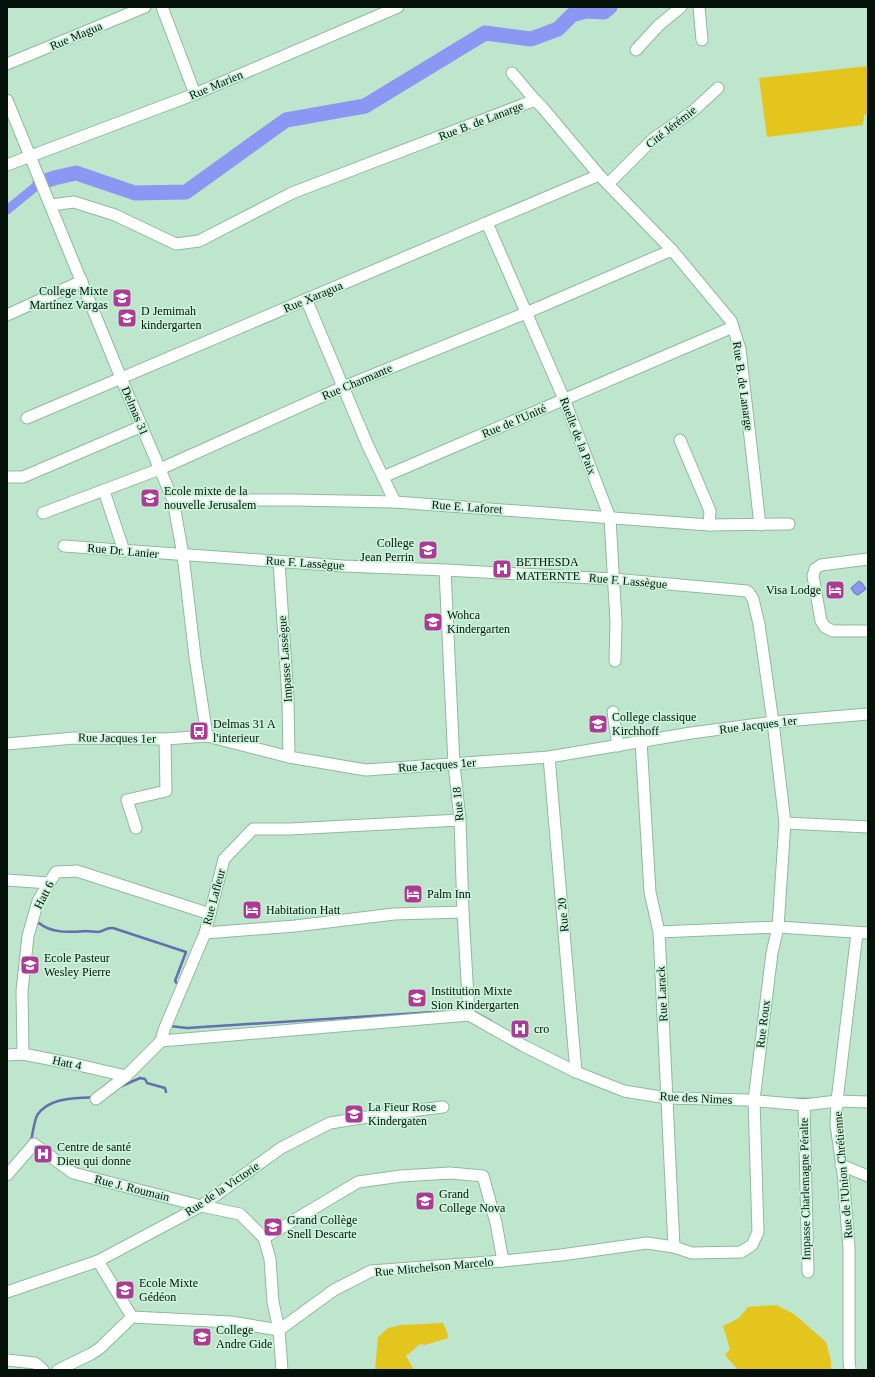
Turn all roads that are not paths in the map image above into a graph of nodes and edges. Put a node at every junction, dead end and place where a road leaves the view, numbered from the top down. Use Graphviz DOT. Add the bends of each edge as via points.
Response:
graph roads {
  1 [pos="145,7"];
  2 [pos="162,7"];
  3 [pos="398,7"];
  4 [pos="681,7"];
  5 [pos="699,7"];
  6 [pos="702,40"];
  7 [pos="636,50"];
  8 [pos="7,64"];
  9 [pos="512,73"];
  10 [pos="718,88"];
  11 [pos="195,94"];
  12 [pos="7,100"];
  13 [pos="535,100"];
  14 [pos="30,156"];
  15 [pos="7,165"];
  16 [pos="599,175"];
  17 [pos="608,184"];
  18 [pos="51,205"];
  19 [pos="487,222"];
  20 [pos="672,250"];
  21 [pos="82,281"];
  22 [pos="306,299"];
  23 [pos="526,313"];
  24 [pos="7,315"];
  25 [pos="733,327"];
  26 [pos="121,378"];
  27 [pos="343,387"];
  28 [pos="564,399"];
  29 [pos="27,418"];
  30 [pos="142,426"];
  31 [pos="680,440"];
  32 [pos="160,469"];
  33 [pos="7,477"];
  34 [pos="382,477"];
  35 [pos="104,491"];
  36 [pos="174,500"];
  37 [pos="395,502"];
  38 [pos="43,513"];
  39 [pos="610,518"];
  40 [pos="760,524"];
  41 [pos="789,524"];
  42 [pos="709,525"];
  43 [pos="64,546"];
  44 [pos="124,550"];
  45 [pos="183,555"];
  46 [pos="868,559"];
  47 [pos="279,562"];
  48 [pos="445,570"];
  49 [pos="613,579"];
  50 [pos="868,631"];
  51 [pos="615,661"];
  52 [pos="613,712"];
  53 [pos="868,714"];
  54 [pos="773,722"];
  55 [pos="207,736"];
  56 [pos="165,739"];
  57 [pos="641,741"];
  58 [pos="7,744"];
  59 [pos="618,746"];
  60 [pos="289,757"];
  61 [pos="549,757"];
  62 [pos="454,764"];
  63 [pos="460,820"];
  64 [pos="785,823"];
  65 [pos="136,828"];
  66 [pos="868,828"];
  67 [pos="7,880"];
  68 [pos="49,883"];
  69 [pos="463,912"];
  70 [pos="210,914"];
  71 [pos="778,927"];
  72 [pos="659,932"];
  73 [pos="205,933"];
  74 [pos="862,933"];
  75 [pos="469,1015"];
  76 [pos="161,1041"];
  77 [pos="23,1054"];
  78 [pos="7,1055"];
  79 [pos="576,1072"];
  80 [pos="126,1076"];
  81 [pos="667,1098"];
  82 [pos="96,1099"];
  83 [pos="754,1100"];
  84 [pos="837,1101"];
  85 [pos="868,1102"];
  86 [pos="804,1105"];
  87 [pos="443,1107"];
  88 [pos="841,1165"];
  89 [pos="7,1175"];
  90 [pos="868,1176"];
  91 [pos="201,1206"];
  92 [pos="264,1238"];
  93 [pos="674,1248"];
  94 [pos="98,1260"];
  95 [pos="503,1261"];
  96 [pos="808,1272"];
  97 [pos="7,1292"];
  98 [pos="132,1317"];
  99 [pos="280,1330"];
  100 [pos="7,1360"];
  101 [pos="43,1370"];
  102 [pos="58,1370"];
  103 [pos="282,1370"];
  104 [pos="850,1370"];
  1 -- 8 [label="street, Rue Magua"];
  2 -- 11 [label="street"];
  3 -- 11 [label="street, Rue Marien"];
  4 -- 7 [label="street" via="659,25"];
  5 -- 6 [label="street"];
  9 -- 13 [label="street"];
  10 -- 17 [label="street, Cité Jérémie" via="693,111 653,139"];
  11 -- 14 [label="street, Rue Marien"];
  12 -- 14 [label="street, Delmas 31"];
  13 -- 16 [label="street, Rue B. de Lanarge"];
  13 -- 18 [label="street, Rue B. de Lanarge" via="292,192 199,242 176,244 115,215 74,202"];
  14 -- 15 [label="street, Rue Marien"];
  14 -- 18 [label="street, Delmas 31"];
  16 -- 17 [label="street, Rue B. de Lanarge"];
  16 -- 19 [label="street, Rue Xaragua"];
  17 -- 20 [label="street, Rue B. de Lanarge"];
  18 -- 21 [label="street, Delmas 31"];
  19 -- 22 [label="street, Rue Xaragua"];
  19 -- 23 [label="street, Ruelle de la Paix"];
  20 -- 23 [label="street, Rue Charmante"];
  20 -- 25 [label="street, Rue B. de Lanarge" via="731,321"];
  21 -- 24 [label="street"];
  21 -- 26 [label="street, Delmas 31"];
  22 -- 26 [label="street, Rue Xaragua"];
  22 -- 27 [label="street"];
  23 -- 27 [label="street, Rue Charmante"];
  23 -- 28 [label="street, Ruelle de la Paix"];
  25 -- 28 [label="street, Rue de l'Unité"];
  25 -- 40 [label="street, Rue B. de Lanarge" via="740,349"];
  26 -- 29 [label="street, Rue Xaragua"];
  26 -- 30 [label="street, Delmas 31"];
  27 -- 32 [label="street, Rue Charmante"];
  27 -- 34 [label="street"];
  28 -- 34 [label="street, Rue de l'Unité"];
  28 -- 39 [label="street, Ruelle de la Paix"];
  30 -- 32 [label="street, Delmas 31"];
  30 -- 33 [label="street" via="23,477"];
  31 -- 42 [label="street" via="710,511"];
  32 -- 35 [label="street, Rue Charmante"];
  32 -- 36 [label="street, Delmas 31"];
  34 -- 37 [label="street"];
  35 -- 38 [label="street, Rue Charmante"];
  35 -- 44 [label="street"];
  36 -- 37 [label="street, Rue E. Laforet"];
  36 -- 45 [label="street, Delmas 31"];
  37 -- 39 [label="street, Rue E. Laforet"];
  39 -- 42 [label="street, Rue E. Laforet"];
  39 -- 49 [label="street, Ruelle de la Paix"];
  40 -- 41 [label="street, Rue E. Laforet"];
  40 -- 42 [label="street, Rue E. Laforet"];
  43 -- 44 [label="street, Rue Dr. Lanier"];
  44 -- 45 [label="street, Rue Dr. Lanier"];
  45 -- 47 [label="street, Rue F. Lassègue"];
  45 -- 55 [label="street, Delmas 31"];
  46 -- 50 [label="street" via="821,565 815,569 813,576 821,621 825,627 833,631"];
  47 -- 48 [label="street, Rue F. Lassègue"];
  47 -- 60 [label="street, Impasse Lassègue"];
  48 -- 49 [label="street, Rue F. Lassègue"];
  48 -- 62 [label="street, Rue 18"];
  49 -- 51 [label="street, Ruelle de la Paix"];
  49 -- 54 [label="street, Rue F. Lassègue" via="747,591 753,598 759,624"];
  52 -- 59 [label="street"];
  53 -- 54 [label="street, Rue Jacques 1er"];
  54 -- 57 [label="street, Rue Jacques 1er"];
  54 -- 64 [label="street, Rue Roux"];
  55 -- 56 [label="street, Rue Jacques 1er"];
  55 -- 60 [label="street, Rue Jacques 1er"];
  56 -- 58 [label="street, Rue Jacques 1er" via="74,738"];
  56 -- 65 [label="street" via="166,791 128,800"];
  57 -- 59 [label="street, Rue Jacques 1er"];
  57 -- 72 [label="street, Rue Larack" via="650,892"];
  59 -- 61 [label="street, Rue Jacques 1er"];
  60 -- 62 [label="street, Rue Jacques 1er" via="366,770"];
  61 -- 62 [label="street, Rue Jacques 1er"];
  61 -- 79 [label="street, Rue 20"];
  62 -- 63 [label="street, Rue 18"];
  63 -- 69 [label="street, Rue 18"];
  63 -- 70 [label="street, Rue Lafleur" via="253,829 224,859"];
  64 -- 66 [label="street"];
  64 -- 71 [label="street, Rue Roux"];
  67 -- 68 [label="street"];
  68 -- 70 [label="street, Hatt 6" via="56,872 77,871"];
  68 -- 77 [label="street, Hatt 6" via="38,901 28,936 22,991"];
  69 -- 73 [label="street" via="394,914 296,926"];
  69 -- 75 [label="street, Rue 18"];
  70 -- 73 [label="street, Rue Lafleur"];
  71 -- 72 [label="street"];
  71 -- 74 [label="street"];
  71 -- 83 [label="street, Rue Roux" via="772,953"];
  72 -- 81 [label="street, Rue Larack"];
  73 -- 76 [label="street, Rue Lafleur"];
  74 -- 84 [label="street, Rue de l'Union Chrétienne"];
  75 -- 76 [label="street"];
  75 -- 79 [label="street, Rue des Nimes"];
  76 -- 80 [label="street, Rue Lafleur"];
  77 -- 78 [label="street, Hatt 4"];
  77 -- 80 [label="street, Hatt 4"];
  79 -- 81 [label="street, Rue des Nimes" via="624,1091"];
  80 -- 82 [label="street, Rue Lafleur"];
  81 -- 83 [label="street, Rue des Nimes"];
  81 -- 93 [label="street, Rue Larack"];
  83 -- 86 [label="street, Rue des Nimes"];
  83 -- 93 [label="street, Rue Roux" via="758,1232 752,1245 741,1252 692,1253"];
  84 -- 85 [label="street, Rue des Nimes"];
  84 -- 86 [label="street, Rue des Nimes"];
  84 -- 88 [label="street, Rue de l'Union Chrétienne" via="836,1125"];
  86 -- 96 [label="street, Impasse Charlemagne Péralte"];
  87 -- 91 [label="street, Rue de la Victorie" via="330,1123 281,1148"];
  88 -- 90 [label="street"];
  88 -- 104 [label="street, Rue de l'Union Chrétienne" via="849,1248"];
  89 -- 91 [label="street, Rue J. Roumain" via="34,1144 73,1173"];
  91 -- 92 [label="street, Rue J. Roumain" via="240,1214"];
  91 -- 94 [label="street, Rue de la Victorie"];
  92 -- 95 [label="street" via="358,1182 401,1176 483,1176"];
  92 -- 99 [label="street, Rue J. Roumain" via="270,1259 273,1302"];
  93 -- 95 [label="street, Rue Mitchelson Marcelo" via="647,1243"];
  94 -- 97 [label="street, Rue de la Victorie"];
  94 -- 98 [label="street"];
  95 -- 99 [label="street, Rue Mitchelson Marcelo" via="371,1271 334,1290"];
  98 -- 99 [label="street" via="231,1322"];
  98 -- 102 [label="street" via="100,1348"];
  99 -- 103 [label="street, Rue J. Roumain"];
  100 -- 101 [label="street" via="35,1363"];
}
